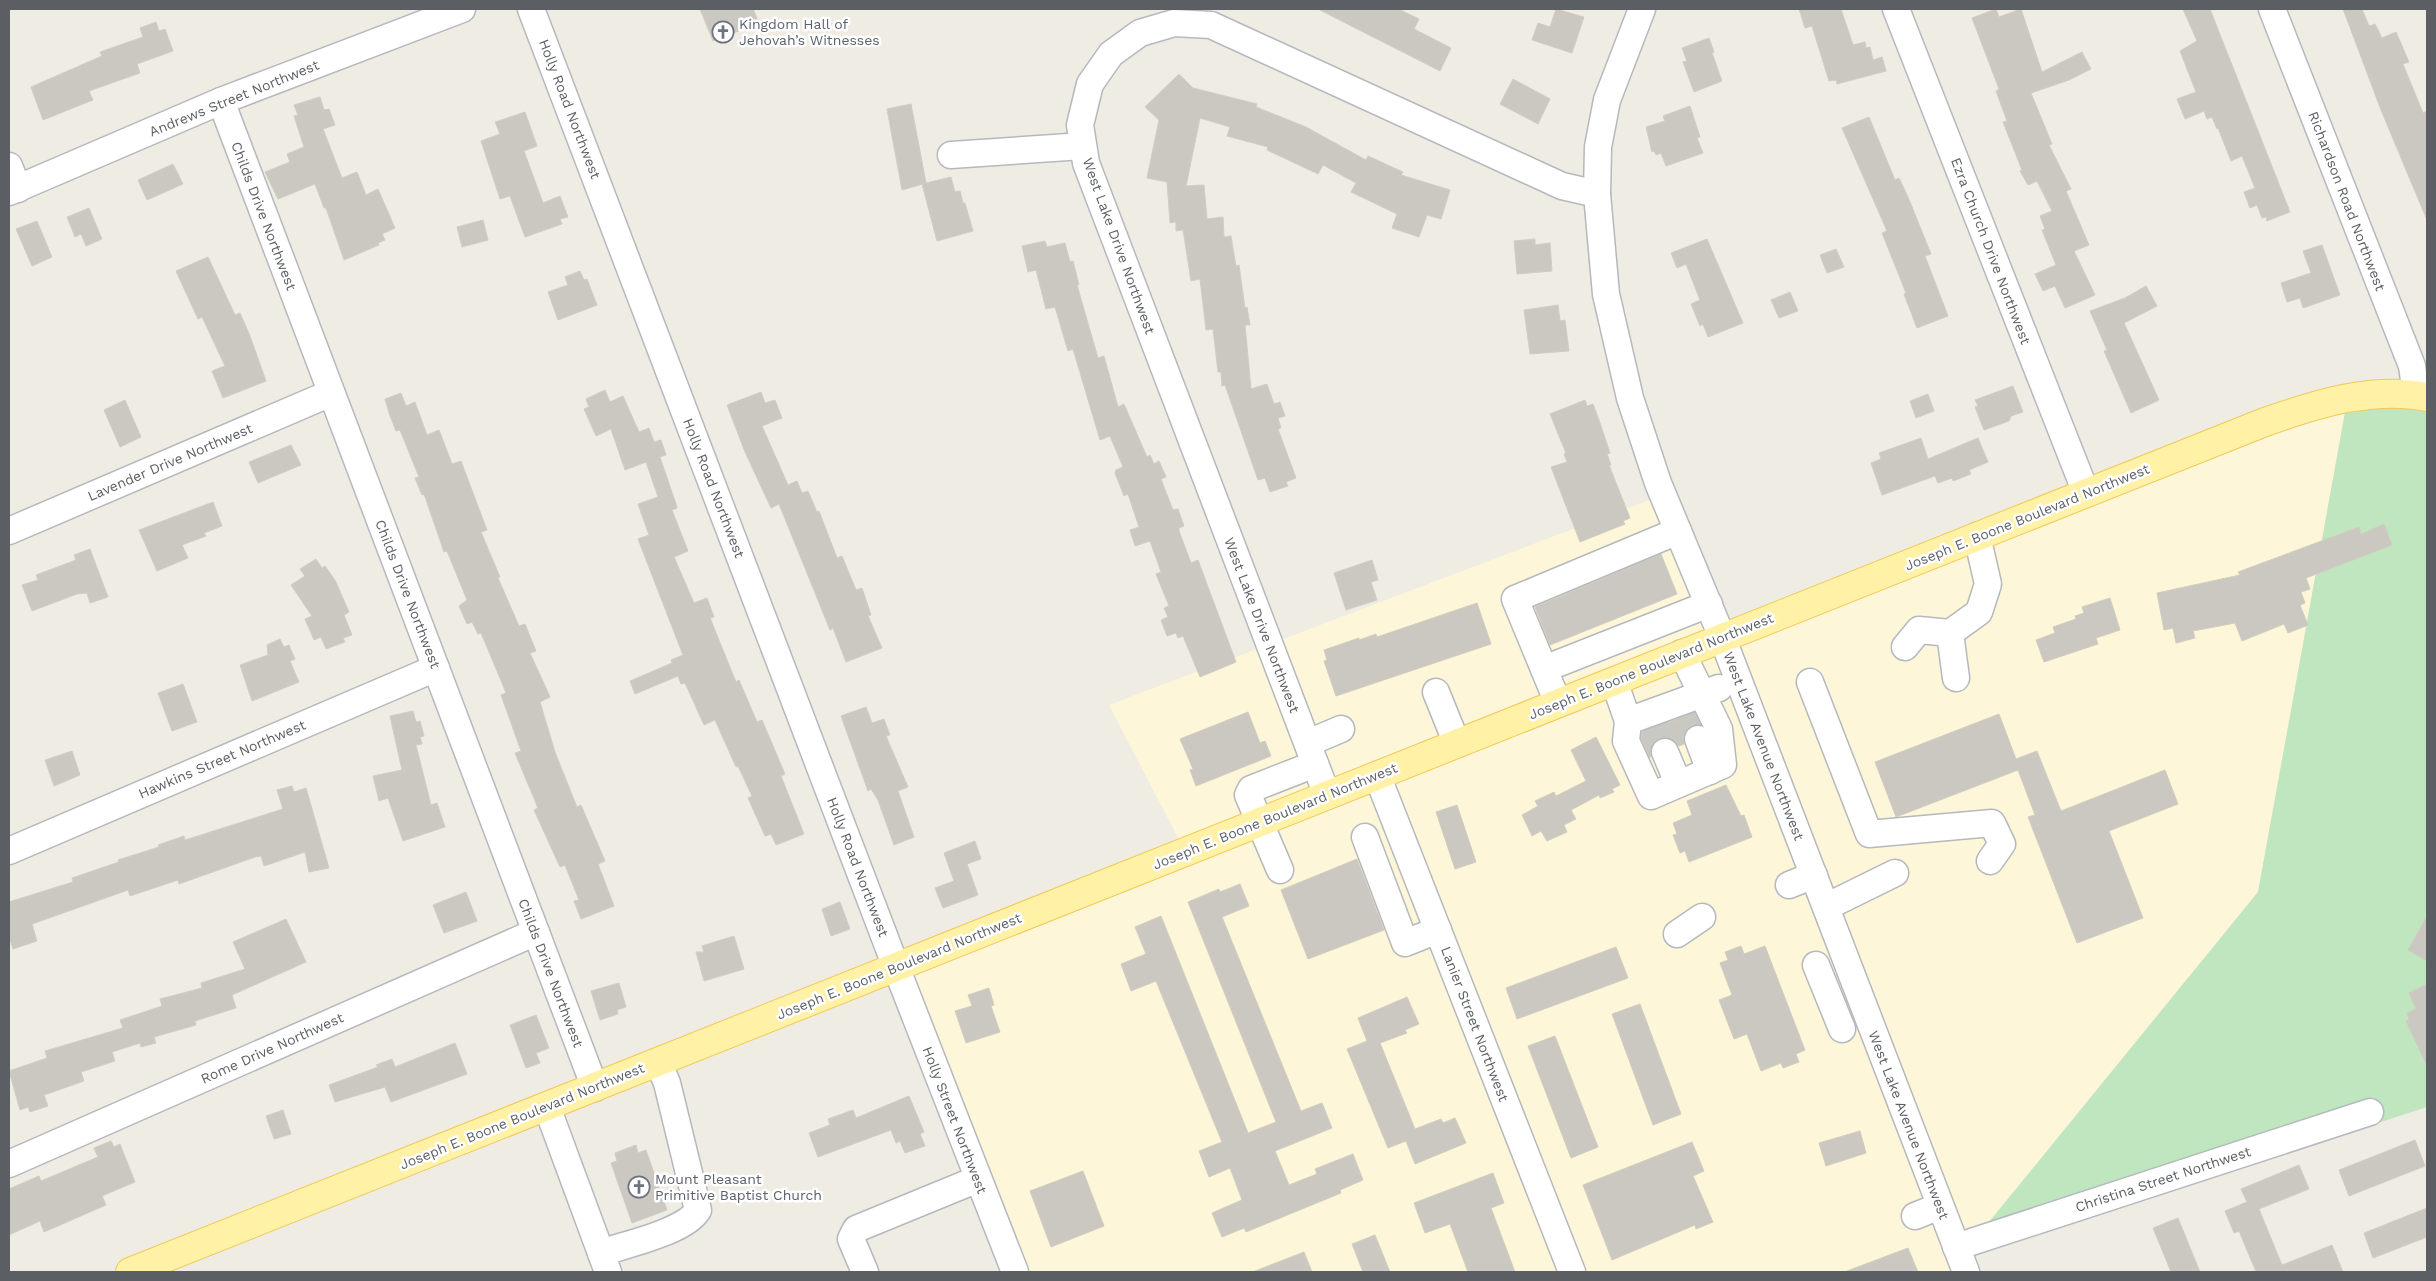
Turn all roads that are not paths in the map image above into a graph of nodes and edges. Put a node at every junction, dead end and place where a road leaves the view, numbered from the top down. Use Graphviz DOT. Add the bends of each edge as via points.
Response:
graph roads {
  1 [pos="462,9"];
  2 [pos="532,9"];
  3 [pos="1642,9"];
  4 [pos="1896,9"];
  5 [pos="2272,9"];
  6 [pos="221,101"];
  7 [pos="1083,146"];
  8 [pos="951,155"];
  9 [pos="12,182"];
  10 [pos="1597,194"];
  11 [pos="332,393"];
  12 [pos="2421,396"];
  13 [pos="2086,493"];
  14 [pos="9,531"];
  15 [pos="1678,531"];
  16 [pos="1977,536"];
  17 [pos="1708,604"];
  18 [pos="1644,630"];
  19 [pos="1950,633"];
  20 [pos="1722,637"];
  21 [pos="1905,647"];
  22 [pos="1682,653"];
  23 [pos="1658,663"];
  24 [pos="436,668"];
  25 [pos="1544,669"];
  26 [pos="1956,678"];
  27 [pos="1614,681"];
  28 [pos="1739,682"];
  29 [pos="1810,682"];
  30 [pos="1436,692"];
  31 [pos="1558,703"];
  32 [pos="1692,703"];
  33 [pos="1645,720"];
  34 [pos="1341,729"];
  35 [pos="1698,739"];
  36 [pos="1456,744"];
  37 [pos="1665,752"];
  38 [pos="1312,754"];
  39 [pos="1710,771"];
  40 [pos="1378,775"];
  41 [pos="1678,784"];
  42 [pos="1327,795"];
  43 [pos="1259,822"];
  44 [pos="1380,831"];
  45 [pos="9,851"];
  46 [pos="1990,861"];
  47 [pos="1280,870"];
  48 [pos="1895,872"];
  49 [pos="1814,875"];
  50 [pos="1789,885"];
  51 [pos="1826,907"];
  52 [pos="1702,917"];
  53 [pos="1438,930"];
  54 [pos="536,932"];
  55 [pos="1677,934"];
  56 [pos="1816,966"];
  57 [pos="896,967"];
  58 [pos="1866,1013"];
  59 [pos="658,1062"];
  60 [pos="595,1088"];
  61 [pos="547,1107"];
  62 [pos="2370,1112"];
  63 [pos="9,1164"];
  64 [pos="978,1179"];
  65 [pos="1940,1206"];
  66 [pos="1915,1216"];
  67 [pos="1956,1247"];
  68 [pos="604,1263"];
  69 [pos="130,1272"];
  70 [pos="864,1272"];
  71 [pos="1015,1272"];
  72 [pos="1572,1272"];
  73 [pos="1966,1272"];
  1 -- 6 [label="street, Andrews Street Northwest"];
  2 -- 57 [label="street, Holly Road Northwest"];
  3 -- 10 [label="street, West Lake Avenue Northwest" via="1607,100 1598,147"];
  4 -- 13 [label="street, Ezra Church Drive Northwest"];
  5 -- 12 [label="street, Richardson Road Northwest"];
  6 -- 9 [label="street, Andrews Street Northwest"];
  6 -- 11 [label="street, Childs Drive Northwest"];
  7 -- 8 [label="street"];
  7 -- 10 [label="street, West Lake Drive Northwest" via="1080,125 1090,84 1111,54 1140,33 1174,23 1211,25 1562,186"];
  7 -- 38 [label="street, West Lake Drive Northwest" via="1086,163"];
  10 -- 15 [label="street, West Lake Avenue Northwest" via="1606,294 1630,398 1658,483"];
  11 -- 14 [label="street, Lavender Drive Northwest"];
  11 -- 24 [label="street, Childs Drive Northwest"];
  12 -- 13 [label="main road, Joseph E. Boone Boulevard Northwest" via="2364,395 2314,405"];
  13 -- 16 [label="main road, Joseph E. Boone Boulevard Northwest"];
  15 -- 17 [label="street, West Lake Avenue Northwest"];
  15 -- 25 [label="street" via="1515,599"];
  16 -- 19 [label="street" via="1988,584 1979,612"];
  16 -- 20 [label="main road, Joseph E. Boone Boulevard Northwest"];
  17 -- 18 [label="street"];
  17 -- 20 [label="street, West Lake Avenue Northwest"];
  18 -- 23 [label="street"];
  18 -- 25 [label="street"];
  19 -- 21 [label="street" via="1919,630"];
  19 -- 26 [label="street"];
  20 -- 22 [label="main road, Joseph E. Boone Boulevard Northwest"];
  20 -- 28 [label="street, West Lake Avenue Northwest"];
  22 -- 23 [label="main road, Joseph E. Boone Boulevard Northwest"];
  22 -- 32 [label="street"];
  23 -- 27 [label="main road, Joseph E. Boone Boulevard Northwest"];
  24 -- 45 [label="street, Hawkins Street Northwest"];
  24 -- 54 [label="street, Childs Drive Northwest"];
  25 -- 31 [label="street"];
  27 -- 31 [label="main road, Joseph E. Boone Boulevard Northwest"];
  27 -- 33 [label="street"];
  28 -- 32 [label="street"];
  28 -- 49 [label="street, West Lake Avenue Northwest"];
  29 -- 46 [label="street" via="1870,834 1992,823 2002,844"];
  30 -- 36 [label="street"];
  31 -- 36 [label="main road, Joseph E. Boone Boulevard Northwest"];
  32 -- 33 [label="street"];
  32 -- 39 [label="street" via="1719,729 1723,765"];
  33 -- 41 [label="street" via="1626,741 1650,796"];
  34 -- 38 [label="street"];
  35 -- 39 [label="street"];
  36 -- 40 [label="main road, Joseph E. Boone Boulevard Northwest"];
  37 -- 41 [label="street"];
  38 -- 42 [label="street, West Lake Drive Northwest"];
  38 -- 43 [label="street" via="1251,789 1248,795"];
  39 -- 41 [label="street"];
  40 -- 42 [label="main road, Joseph E. Boone Boulevard Northwest"];
  40 -- 44 [label="street, Lanier Street Northwest"];
  42 -- 43 [label="main road, Joseph E. Boone Boulevard Northwest"];
  43 -- 47 [label="street"];
  43 -- 57 [label="main road, Joseph E. Boone Boulevard Northwest"];
  44 -- 53 [label="street, Lanier Street Northwest"];
  44 -- 53 [label="street" via="1405,943"];
  48 -- 51 [label="street"];
  49 -- 50 [label="street"];
  49 -- 51 [label="street, West Lake Avenue Northwest"];
  51 -- 58 [label="street, West Lake Avenue Northwest"];
  52 -- 55 [label="street"];
  53 -- 72 [label="street, Lanier Street Northwest"];
  54 -- 60 [label="street, Childs Drive Northwest"];
  54 -- 63 [label="street, Rome Drive Northwest"];
  56 -- 58 [label="street" via="1840,1025"];
  57 -- 59 [label="main road, Joseph E. Boone Boulevard Northwest"];
  57 -- 64 [label="street, Holly Street Northwest"];
  58 -- 65 [label="street, West Lake Avenue Northwest"];
  59 -- 60 [label="main road, Joseph E. Boone Boulevard Northwest"];
  59 -- 68 [label="street" via="667,1083 698,1210 693,1218 677,1228"];
  60 -- 61 [label="main road, Joseph E. Boone Boulevard Northwest"];
  61 -- 68 [label="street"];
  61 -- 69 [label="main road, Joseph E. Boone Boulevard Northwest"];
  62 -- 67 [label="street, Christina Street Northwest"];
  64 -- 70 [label="street" via="856,1229 851,1238"];
  64 -- 71 [label="street, Holly Street Northwest"];
  65 -- 66 [label="street"];
  65 -- 67 [label="street, West Lake Avenue Northwest"];
  67 -- 73 [label="street, West Lake Avenue Northwest"];
}
